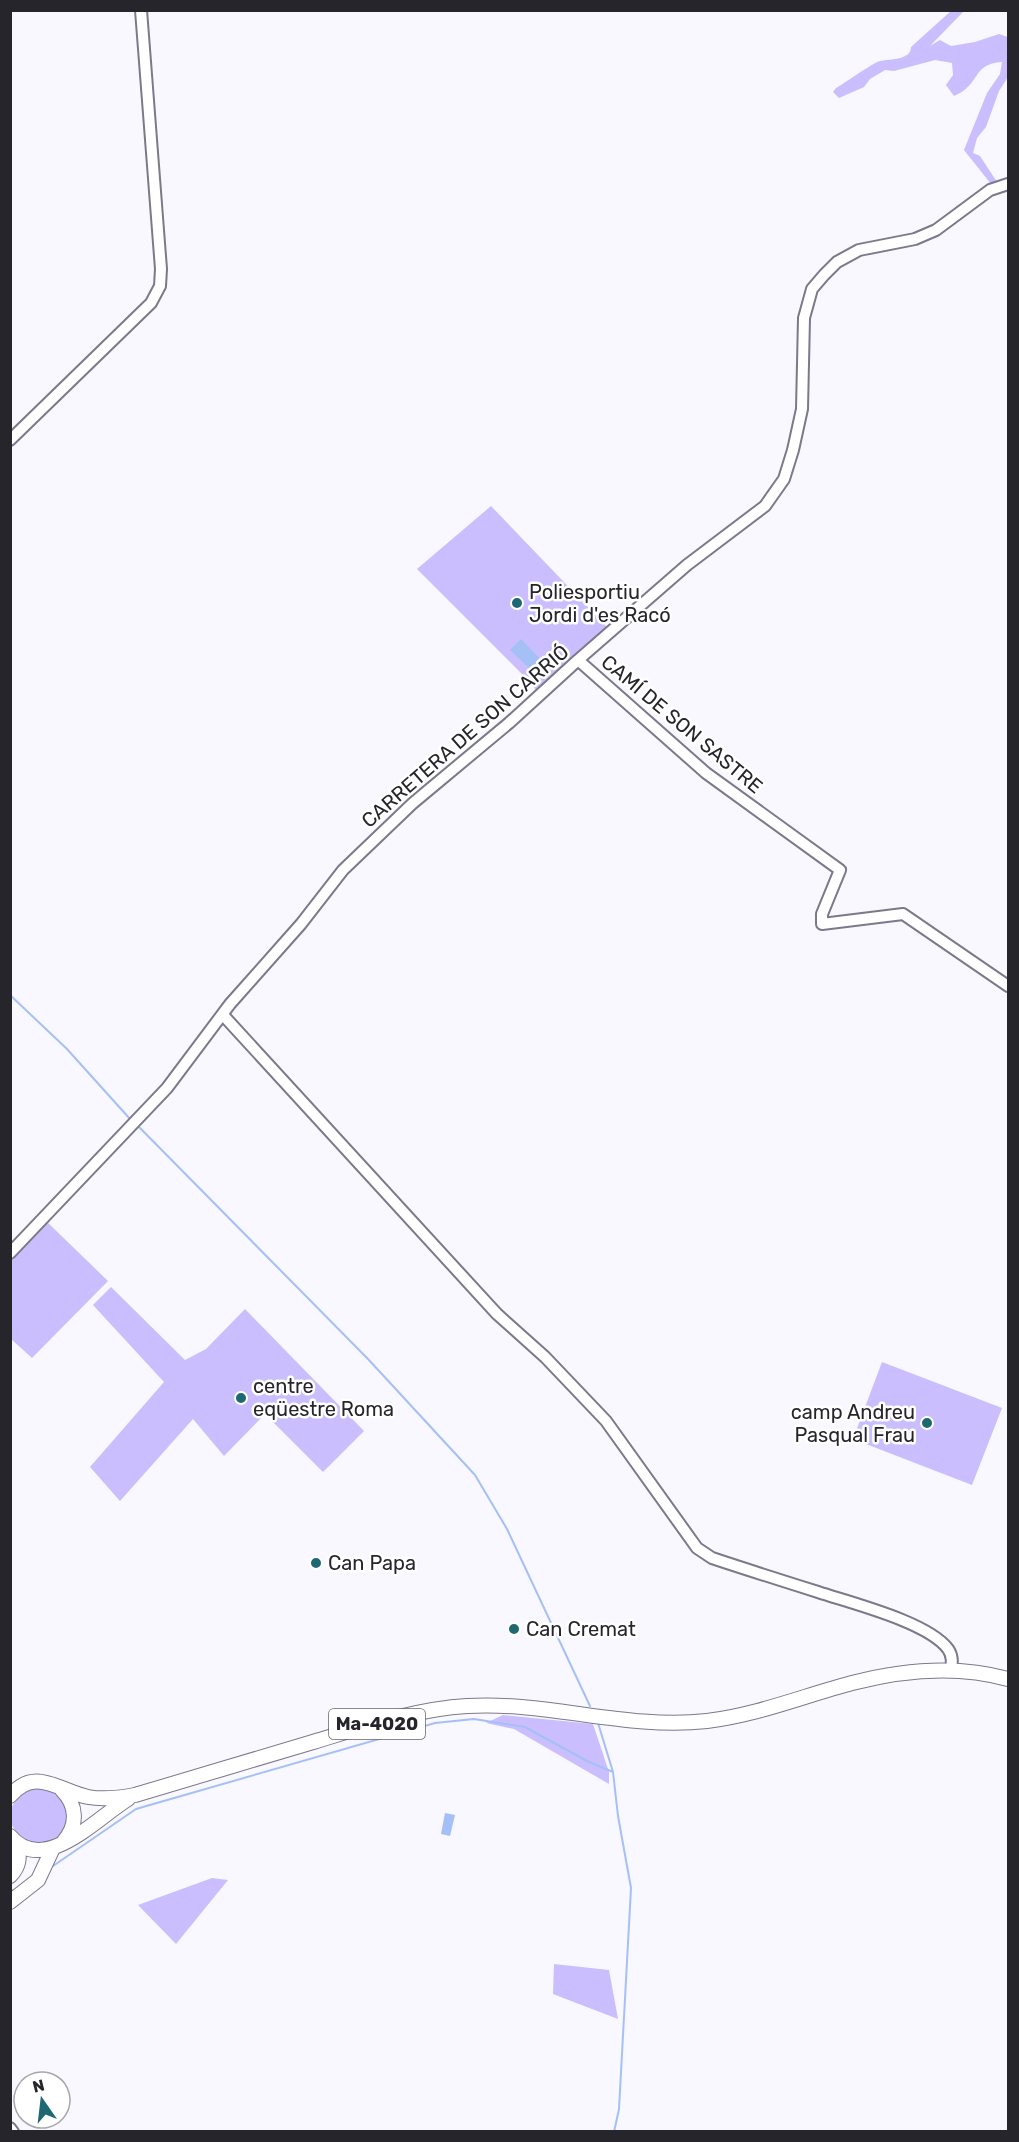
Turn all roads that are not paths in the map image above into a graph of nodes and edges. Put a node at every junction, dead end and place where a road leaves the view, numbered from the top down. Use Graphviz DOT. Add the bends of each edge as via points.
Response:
graph roads {
  1 [pos="141,10"];
  2 [pos="1008,184"];
  3 [pos="10,440"];
  4 [pos="578,660"];
  5 [pos="1008,986"];
  6 [pos="223,1015"];
  7 [pos="10,1253"];
  8 [pos="951,1671"];
  9 [pos="1008,1679"];
  10 [pos="10,1782"];
  11 [pos="26,1784"];
  12 [pos="62,1790"];
  13 [pos="135,1795"];
  14 [pos="10,1796"];
  15 [pos="14,1840"];
  16 [pos="58,1846"];
  17 [pos="10,1876"];
  18 [pos="10,1902"];
  1 -- 3 [label="street" via="160,286 151,303"];
  2 -- 4 [label="street, CARRETERA DE SON CARRIÓ" via="990,190 936,230 915,239 859,250 837,262 824,275 812,290 804,318 802,409 784,479 755,516 687,565"];
  4 -- 5 [label="street, CAMÍ DE SON SASTRE" via="706,773 840,870 822,914 822,924 903,914"];
  4 -- 6 [label="street, CARRETERA DE SON CARRIÓ" via="510,723 412,803 343,870"];
  6 -- 7 [label="street, CARRETERA DE SON CARRIÓ" via="161,1095"];
  6 -- 8 [label="street" via="497,1314 606,1421 697,1548 712,1558 866,1608 932,1635 948,1649"];
  8 -- 9 [label="main road, Ma-4020"];
  8 -- 13 [label="main road, Ma-4020" via="891,1675 734,1717 686,1723 627,1721 520,1707 438,1709"];
  10 -- 11 [label="main road"];
  11 -- 12 [label="main road, Ma-4020" via="45,1782"];
  11 -- 14 [label="main road"];
  12 -- 13 [label="main road, Ma-4020" via="98,1798"];
  12 -- 16 [label="main road" via="74,1813 70,1832"];
  13 -- 16 [label="main road, Ma-4020"];
  15 -- 16 [label="main road" via="30,1850 46,1851"];
  15 -- 17 [label="main road" via="20,1859"];
  16 -- 18 [label="main road" via="38,1880"];
}
